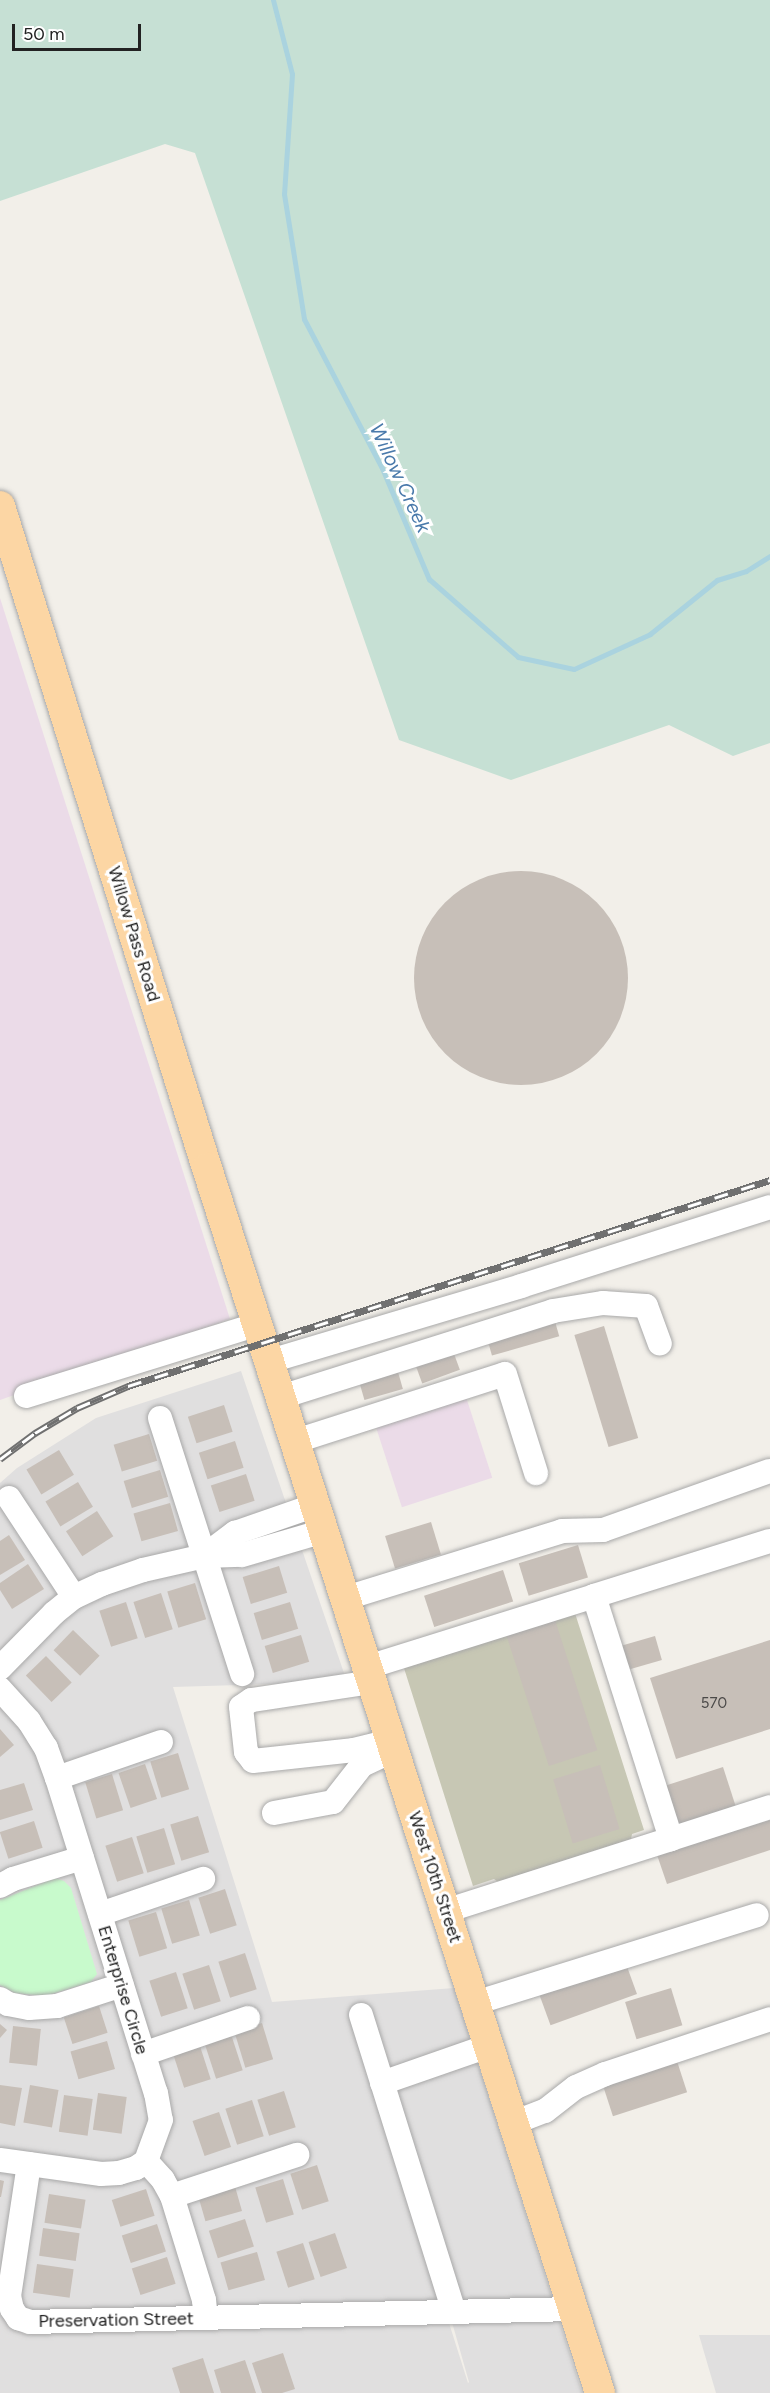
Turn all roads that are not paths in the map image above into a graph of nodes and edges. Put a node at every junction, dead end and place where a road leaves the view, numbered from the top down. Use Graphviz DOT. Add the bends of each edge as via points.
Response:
graph roads {
  1 [pos="0,506"];
  2 [pos="770,1207"];
  3 [pos="258,1324"];
  4 [pos="660,1344"];
  5 [pos="270,1361"];
  6 [pos="26,1396"];
  7 [pos="282,1397"];
  8 [pos="160,1418"];
  9 [pos="296,1441"];
  10 [pos="770,1472"];
  11 [pos="536,1473"];
  12 [pos="9,1498"];
  13 [pos="320,1518"];
  14 [pos="770,1541"];
  15 [pos="204,1556"];
  16 [pos="594,1596"];
  17 [pos="74,1597"];
  18 [pos="346,1598"];
  19 [pos="0,1668"];
  20 [pos="242,1674"];
  21 [pos="370,1675"];
  22 [pos="0,1689"];
  23 [pos="161,1742"];
  24 [pos="393,1745"];
  25 [pos="57,1778"];
  26 [pos="770,1807"];
  27 [pos="274,1813"];
  28 [pos="671,1839"];
  29 [pos="82,1858"];
  30 [pos="203,1879"];
  31 [pos="0,1886"];
  32 [pos="446,1911"];
  33 [pos="100,1914"];
  34 [pos="757,1915"];
  35 [pos="122,1985"];
  36 [pos="0,1999"];
  37 [pos="475,2002"];
  38 [pos="361,2015"];
  39 [pos="248,2018"];
  40 [pos="770,2019"];
  41 [pos="488,2046"];
  42 [pos="143,2054"];
  43 [pos="382,2083"];
  44 [pos="513,2123"];
  45 [pos="297,2156"];
  46 [pos="0,2160"];
  47 [pos="146,2161"];
  48 [pos="29,2164"];
  49 [pos="172,2196"];
  50 [pos="573,2309"];
  51 [pos="454,2311"];
  52 [pos="206,2318"];
  53 [pos="600,2393"];
  1 -- 3 [label="main road, Willow Pass Road"];
  2 -- 5 [label="street"];
  3 -- 5 [label="main road, Willow Pass Road"];
  3 -- 6 [label="street"];
  4 -- 7 [label="street" via="646,1306 603,1303 553,1311"];
  5 -- 7 [label="main road, West 10th Street"];
  7 -- 9 [label="main road, West 10th Street"];
  8 -- 15 [label="street"];
  9 -- 11 [label="street" via="505,1374"];
  9 -- 13 [label="main road, West 10th Street"];
  10 -- 18 [label="street" via="603,1530 562,1531"];
  12 -- 17 [label="street"];
  13 -- 15 [label="street" via="235,1533"];
  13 -- 18 [label="main road, West 10th Street"];
  14 -- 16 [label="street"];
  15 -- 17 [label="street" via="143,1570"];
  15 -- 20 [label="street"];
  16 -- 21 [label="street"];
  16 -- 28 [label="street"];
  17 -- 19 [label="street"];
  18 -- 21 [label="main road, West 10th Street"];
  21 -- 24 [label="main road, West 10th Street"];
  21 -- 24 [label="street" via="251,1700 241,1707 246,1752 253,1761"];
  22 -- 25 [label="street, Enterprise Circle" via="29,1721 46,1748"];
  23 -- 25 [label="street"];
  24 -- 27 [label="street" via="362,1764 333,1803"];
  24 -- 32 [label="main road, West 10th Street"];
  25 -- 29 [label="street, Enterprise Circle"];
  26 -- 28 [label="street"];
  28 -- 32 [label="street"];
  29 -- 31 [label="street"];
  29 -- 33 [label="street, Enterprise Circle"];
  30 -- 33 [label="street"];
  32 -- 37 [label="main road, West 10th Street"];
  33 -- 35 [label="street, Enterprise Circle"];
  34 -- 37 [label="street"];
  35 -- 36 [label="street" via="57,2006 29,2008"];
  35 -- 42 [label="street, Enterprise Circle"];
  37 -- 41 [label="main road, West 10th Street"];
  38 -- 43 [label="street"];
  39 -- 42 [label="street"];
  40 -- 44 [label="street" via="605,2073 576,2087 546,2111"];
  41 -- 43 [label="street"];
  41 -- 44 [label="main road, West 10th Street"];
  42 -- 47 [label="street, Enterprise Circle" via="161,2120"];
  43 -- 51 [label="street"];
  44 -- 50 [label="main road, West 10th Street"];
  45 -- 49 [label="street"];
  46 -- 48 [label="street"];
  47 -- 48 [label="street" via="119,2173 101,2174"];
  47 -- 49 [label="street" via="164,2180"];
  48 -- 52 [label="street, Preservation Street" via="9,2296 18,2318 30,2322"];
  49 -- 52 [label="street"];
  50 -- 51 [label="street, Preservation Street"];
  50 -- 53 [label="main road, West 10th Street"];
  51 -- 52 [label="street, Preservation Street"];
}
